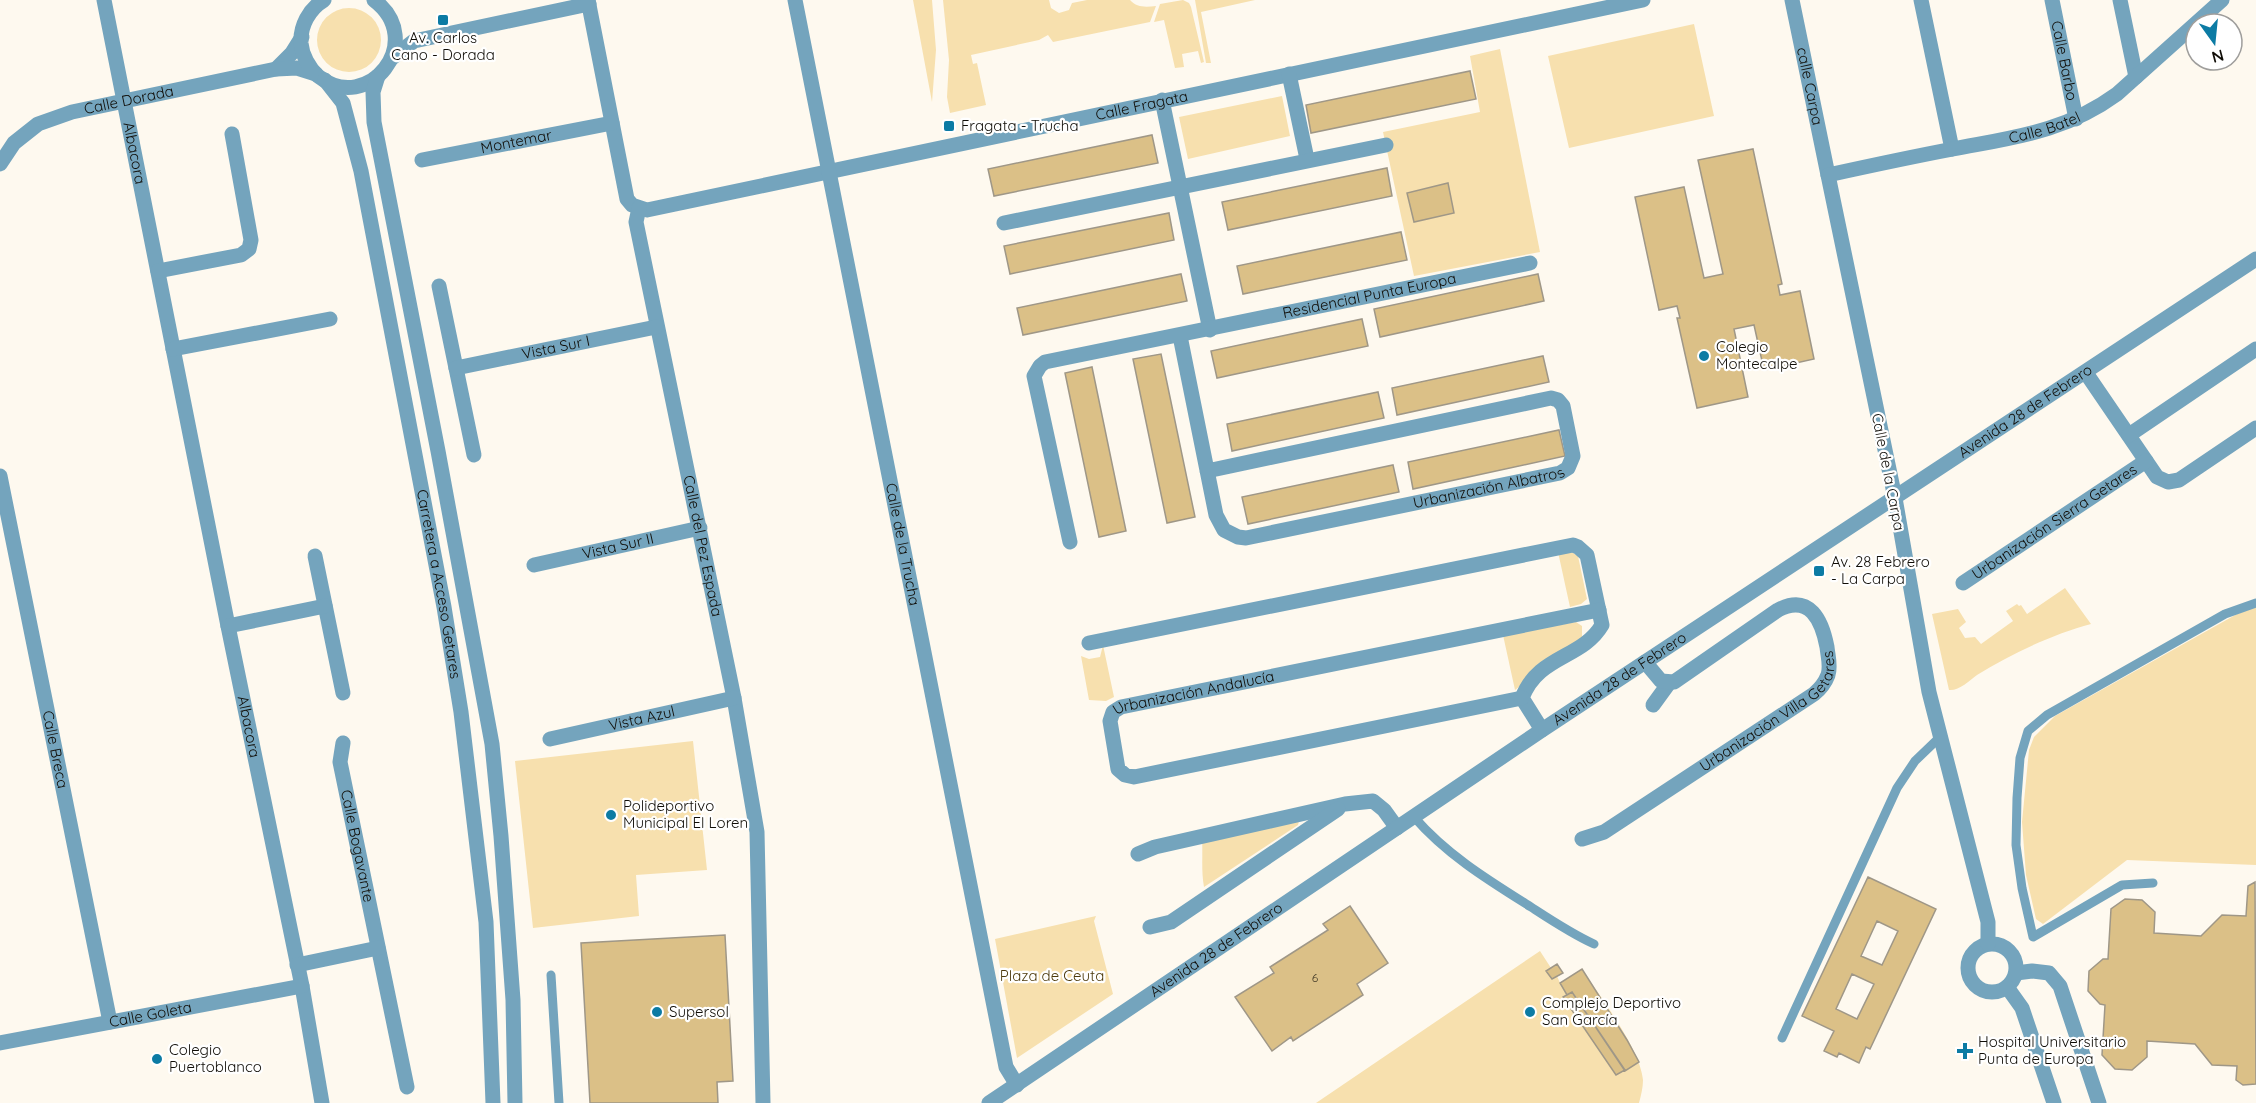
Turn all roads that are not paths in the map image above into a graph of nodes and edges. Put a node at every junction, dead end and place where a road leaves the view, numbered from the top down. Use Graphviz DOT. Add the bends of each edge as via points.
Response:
graph roads {
  1 [pos="104,0"];
  2 [pos="374,0"];
  3 [pos="795,0"];
  4 [pos="1643,0"];
  5 [pos="1792,0"];
  6 [pos="1921,0"];
  7 [pos="2052,0"];
  8 [pos="2120,0"];
  9 [pos="2222,0"];
  10 [pos="321,1"];
  11 [pos="588,2"];
  12 [pos="394,30"];
  13 [pos="302,37"];
  14 [pos="414,41"];
  15 [pos="392,58"];
  16 [pos="276,69"];
  17 [pos="1289,74"];
  18 [pos="378,76"];
  19 [pos="320,77"];
  20 [pos="2136,77"];
  21 [pos="124,100"];
  22 [pos="1162,100"];
  23 [pos="2076,119"];
  24 [pos="612,123"];
  25 [pos="232,135"];
  26 [pos="1386,145"];
  27 [pos="1952,149"];
  28 [pos="1307,159"];
  29 [pos="422,160"];
  30 [pos="0,164"];
  31 [pos="828,171"];
  32 [pos="1827,175"];
  33 [pos="1180,186"];
  34 [pos="639,208"];
  35 [pos="1004,223"];
  36 [pos="2256,259"];
  37 [pos="1530,263"];
  38 [pos="158,271"];
  39 [pos="440,286"];
  40 [pos="330,319"];
  41 [pos="656,327"];
  42 [pos="1210,330"];
  43 [pos="1180,336"];
  44 [pos="173,349"];
  45 [pos="2256,350"];
  46 [pos="456,368"];
  47 [pos="2086,373"];
  48 [pos="2256,428"];
  49 [pos="2129,435"];
  50 [pos="474,455"];
  51 [pos="2146,461"];
  52 [pos="1207,471"];
  53 [pos="0,476"];
  54 [pos="1894,498"];
  55 [pos="700,528"];
  56 [pos="1070,542"];
  57 [pos="315,556"];
  58 [pos="534,565"];
  59 [pos="1963,583"];
  60 [pos="2256,603"];
  61 [pos="326,606"];
  62 [pos="1599,610"];
  63 [pos="228,626"];
  64 [pos="1089,643"];
  65 [pos="1645,662"];
  66 [pos="1669,683"];
  67 [pos="343,693"];
  68 [pos="734,698"];
  69 [pos="1522,698"];
  70 [pos="1653,705"];
  71 [pos="1542,730"];
  72 [pos="1940,738"];
  73 [pos="550,739"];
  74 [pos="343,743"];
  75 [pos="1345,804"];
  76 [pos="1414,817"];
  77 [pos="1397,828"];
  78 [pos="1582,838"];
  79 [pos="1138,854"];
  80 [pos="2153,883"];
  81 [pos="1150,927"];
  82 [pos="1594,944"];
  83 [pos="1988,944"];
  84 [pos="378,948"];
  85 [pos="297,965"];
  86 [pos="2016,973"];
  87 [pos="551,975"];
  88 [pos="302,986"];
  89 [pos="2007,987"];
  90 [pos="110,1022"];
  91 [pos="1782,1038"];
  92 [pos="0,1043"];
  93 [pos="1017,1085"];
  94 [pos="407,1087"];
  95 [pos="322,1103"];
  96 [pos="493,1103"];
  97 [pos="515,1103"];
  98 [pos="559,1103"];
  99 [pos="763,1103"];
  100 [pos="989,1103"];
  101 [pos="2054,1103"];
  102 [pos="2099,1103"];
  1 -- 21 [label="street, Albacora"];
  2 -- 12 [label="street" via="388,15"];
  3 -- 31 [label="street, Calle de la Trucha"];
  4 -- 17 [label="street, Calle Fragata"];
  5 -- 32 [label="street, calle Carpa"];
  6 -- 27 [label="street"];
  7 -- 23 [label="street, Calle Barbo"];
  8 -- 20 [label="street"];
  9 -- 20 [label="street, Calle Batel"];
  10 -- 13 [label="street" via="305,21"];
  11 -- 14 [label="street"];
  11 -- 24 [label="street"];
  12 -- 14 [label="street"];
  12 -- 15 [label="street"];
  13 -- 16 [label="street"];
  13 -- 19 [label="street, Carretera a Acceso Getares" via="304,54"];
  14 -- 15 [label="street"];
  15 -- 18 [label="street"];
  16 -- 19 [label="street, Calle Dorada" via="297,68"];
  16 -- 21 [label="street, Calle Dorada"];
  17 -- 22 [label="street, Calle Fragata"];
  17 -- 28 [label="street"];
  18 -- 19 [label="street, Calle Dorada" via="358,86 335,85"];
  18 -- 97 [label="street, Carretera a Acceso Getares" via="373,92 374,122 492,744 513,1000"];
  19 -- 96 [label="street, Carretera a Acceso Getares" via="343,103 361,171 444,607 486,922"];
  20 -- 23 [label="street, Calle Batel"];
  21 -- 30 [label="street, Calle Dorada" via="38,124 14,143"];
  21 -- 38 [label="street, Albacora"];
  22 -- 31 [label="street, Calle Fragata"];
  22 -- 33 [label="street"];
  23 -- 27 [label="street, Calle Batel" via="2033,134"];
  24 -- 29 [label="street, Montemar"];
  24 -- 34 [label="street" via="627,199"];
  25 -- 38 [label="street" via="251,240 249,249 241,255"];
  26 -- 28 [label="street"];
  27 -- 32 [label="street, Calle Batel"];
  28 -- 33 [label="street"];
  31 -- 34 [label="street, Calle Fragata" via="647,210"];
  31 -- 93 [label="street, Calle de la Trucha" via="1006,1067"];
  32 -- 54 [label="street, Calle de la Carpa"];
  33 -- 35 [label="street"];
  33 -- 42 [label="street"];
  34 -- 41 [label="street, Calle del Pez Espada" via="636,222"];
  36 -- 47 [label="street, Avenida 28 de Febrero"];
  37 -- 42 [label="street, Residencial Punta Europa"];
  38 -- 44 [label="street, Albacora"];
  39 -- 46 [label="street"];
  40 -- 44 [label="street"];
  41 -- 46 [label="street, Vista Sur I"];
  41 -- 55 [label="street, Calle del Pez Espada"];
  42 -- 43 [label="street, Residencial Punta Europa"];
  43 -- 52 [label="street, Urbanización Albatros"];
  43 -- 56 [label="street, Residencial Punta Europa" via="1051,361 1036,371"];
  44 -- 63 [label="street, Albacora"];
  45 -- 49 [label="street"];
  46 -- 50 [label="street"];
  47 -- 49 [label="street"];
  47 -- 54 [label="street, Avenida 28 de Febrero"];
  48 -- 51 [label="street" via="2173,482 2157,477"];
  49 -- 51 [label="street"];
  51 -- 59 [label="street, Urbanización Sierra Getares"];
  52 -- 52 [label="street, Urbanización Albatros" via="1219,523 1230,534 1246,538 1560,473 1574,456 1563,406 1551,398"];
  53 -- 90 [label="street, Calle Breca"];
  54 -- 65 [label="street, Avenida 28 de Febrero"];
  54 -- 72 [label="street, Calle de la Carpa"];
  55 -- 58 [label="street, Vista Sur II"];
  55 -- 68 [label="street, Calle del Pez Espada"];
  57 -- 61 [label="street"];
  60 -- 80 [label="lane" via="2225,614 2047,715 2028,731 2020,758 2016,845 2033,937 2122,885"];
  61 -- 63 [label="street"];
  61 -- 67 [label="street"];
  62 -- 64 [label="street" via="1587,555 1578,547 1567,546"];
  62 -- 69 [label="street" via="1602,625 1596,636 1535,674"];
  62 -- 69 [label="street, Urbanización Andalucía" via="1121,707 1113,712 1110,721 1118,769 1134,777"];
  63 -- 85 [label="street, Albacora"];
  65 -- 66 [label="street" via="1661,681"];
  65 -- 71 [label="street, Avenida 28 de Febrero"];
  66 -- 70 [label="street, Urbanización Villa Getares"];
  66 -- 78 [label="street, Urbanización Villa Getares" via="1785,606 1808,608 1823,627 1830,666 1828,677 1814,694 1604,832"];
  68 -- 73 [label="street, Vista Azul"];
  68 -- 99 [label="street, Calle del Pez Espada" via="757,832"];
  69 -- 71 [label="street"];
  71 -- 76 [label="street, Avenida 28 de Febrero"];
  72 -- 83 [label="street, Calle de la Carpa" via="1988,922"];
  72 -- 91 [label="lane" via="1916,761 1897,788"];
  74 -- 84 [label="street, Calle Bogavante" via="340,762"];
  75 -- 77 [label="street" via="1373,801"];
  75 -- 79 [label="street"];
  75 -- 81 [label="street" via="1171,922"];
  76 -- 77 [label="street, Avenida 28 de Febrero"];
  76 -- 82 [label="lane" via="1451,854"];
  77 -- 93 [label="street, Avenida 28 de Febrero"];
  83 -- 86 [label="street" via="2010,951 2017,965"];
  83 -- 89 [label="street" via="1974,951 1968,974 1984,991"];
  84 -- 85 [label="street"];
  84 -- 94 [label="street, Calle Bogavante"];
  85 -- 88 [label="street, Albacora"];
  86 -- 89 [label="street"];
  86 -- 102 [label="street" via="2049,973 2060,986"];
  87 -- 98 [label="lane"];
  88 -- 90 [label="street, Calle Goleta"];
  88 -- 95 [label="street, Albacora"];
  89 -- 101 [label="street" via="2022,1008"];
  90 -- 92 [label="street, Calle Goleta"];
  93 -- 100 [label="street, Avenida 28 de Febrero"];
}
